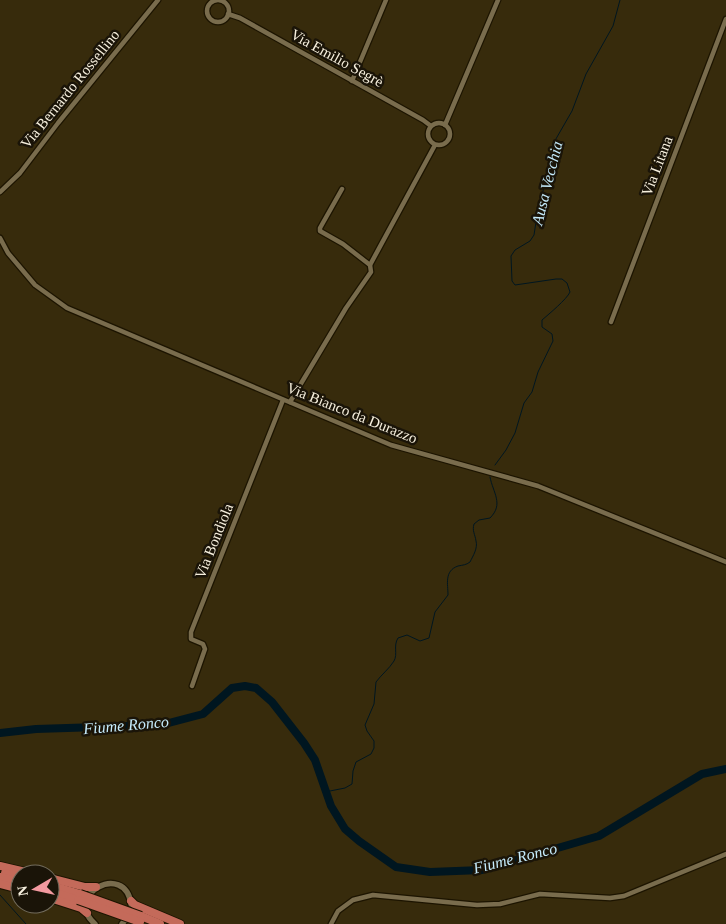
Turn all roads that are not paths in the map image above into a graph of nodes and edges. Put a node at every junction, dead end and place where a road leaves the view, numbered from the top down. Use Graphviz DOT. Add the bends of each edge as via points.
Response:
graph roads {
  1 [pos="158,0"];
  2 [pos="217,0"];
  3 [pos="386,0"];
  4 [pos="498,0"];
  5 [pos="228,14"];
  6 [pos="726,18"];
  7 [pos="352,81"];
  8 [pos="445,125"];
  9 [pos="431,126"];
  10 [pos="435,145"];
  11 [pos="342,189"];
  12 [pos="0,192"];
  13 [pos="0,238"];
  14 [pos="370,265"];
  15 [pos="612,322"];
  16 [pos="283,400"];
  17 [pos="290,402"];
  18 [pos="726,562"];
  19 [pos="192,686"];
  20 [pos="726,854"];
  21 [pos="60,881"];
  22 [pos="96,887"];
  23 [pos="60,889"];
  24 [pos="60,893"];
  25 [pos="79,897"];
  26 [pos="60,901"];
  27 [pos="131,901"];
  28 [pos="87,913"];
  29 [pos="142,921"];
  30 [pos="95,924"];
  31 [pos="122,924"];
  32 [pos="160,924"];
  33 [pos="180,924"];
  34 [pos="331,924"];
  1 -- 12 [label="street, Via Bernardo Rossellino" via="20,173"];
  2 -- 5 [label="street" via="226,4"];
  2 -- 5 [label="street" via="208,6 210,18 215,22 222,21"];
  3 -- 7 [label="street"];
  4 -- 8 [label="street"];
  5 -- 7 [label="street, Via Emilio Segrè"];
  6 -- 15 [label="street, Via Litana"];
  7 -- 9 [label="street, Via Emilio Segrè"];
  8 -- 9 [label="street"];
  8 -- 10 [label="street" via="450,131 449,140"];
  9 -- 10 [label="street" via="428,136"];
  10 -- 14 [label="street"];
  11 -- 14 [label="street" via="320,232 343,244"];
  13 -- 16 [label="street, Via Bianco da Durazzo" via="8,253 35,285 67,308"];
  14 -- 17 [label="street" via="371,272"];
  16 -- 17 [label="street, Via Bianco da Durazzo"];
  16 -- 19 [label="street, Via Bondiola" via="191,632 191,639 203,644 205,649"];
  17 -- 18 [label="street, Via Bianco da Durazzo" via="391,445 538,486"];
  20 -- 34 [label="street" via="624,896 540,894 500,904 476,905 373,894 353,900 338,911"];
  21 -- 22 [label="highway"];
  22 -- 27 [label="street" via="108,883 120,886"];
  22 -- 28 [label="street" via="87,899"];
  23 -- 25 [label="highway"];
  24 -- 25 [label="highway"];
  25 -- 29 [label="highway, bridge"];
  26 -- 28 [label="highway"];
  27 -- 31 [label="street" via="130,914"];
  27 -- 33 [label="highway"];
  28 -- 30 [label="street"];
  29 -- 32 [label="highway"];
}
